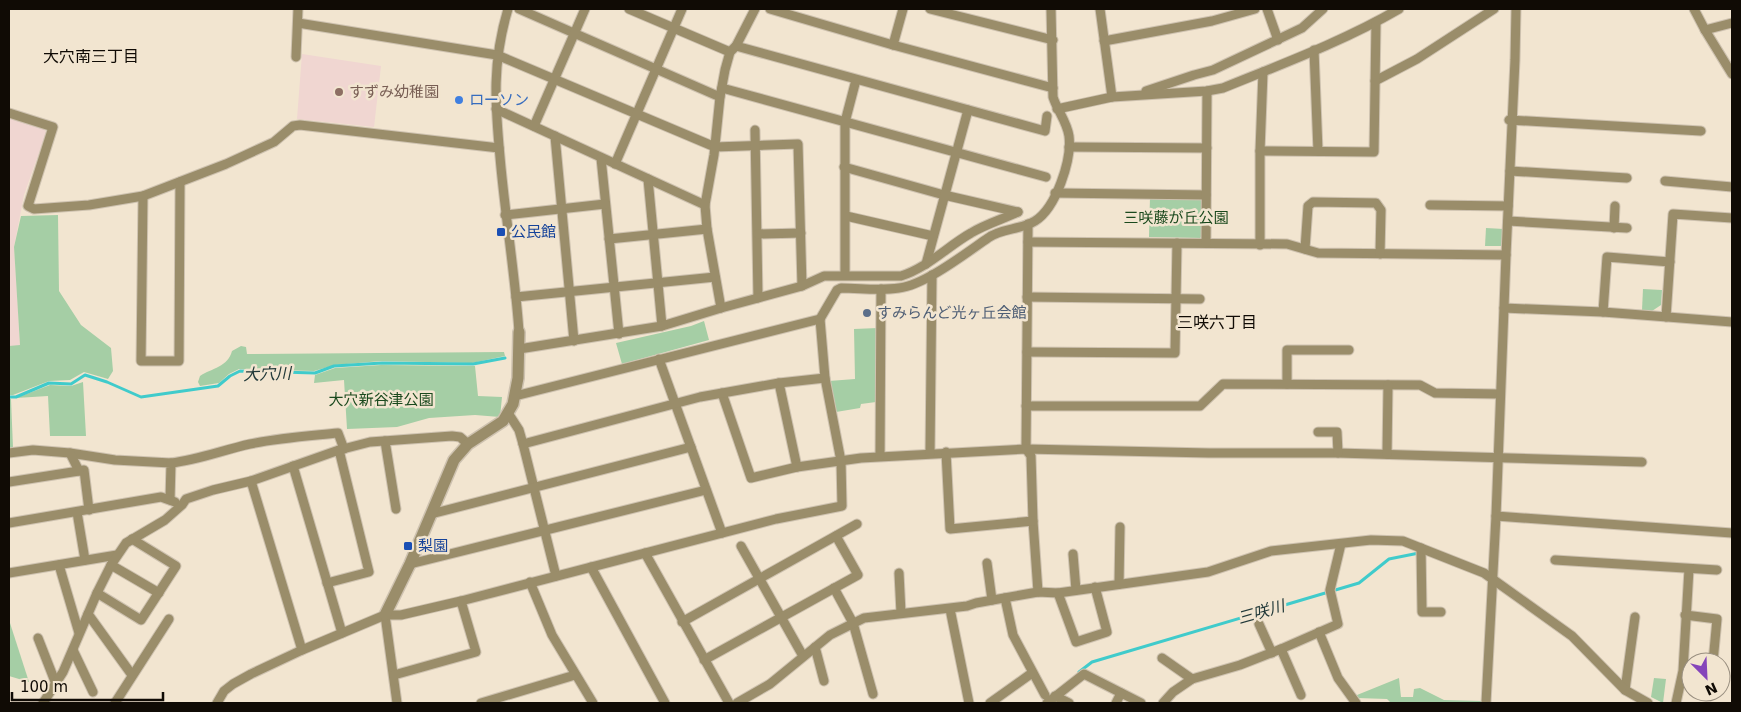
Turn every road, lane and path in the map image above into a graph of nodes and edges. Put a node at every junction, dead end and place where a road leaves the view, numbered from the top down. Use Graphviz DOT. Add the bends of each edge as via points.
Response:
graph roads {
  1 [pos="298,9"];
  2 [pos="508,9"];
  3 [pos="519,9"];
  4 [pos="585,9"];
  5 [pos="630,9"];
  6 [pos="682,9"];
  7 [pos="755,9"];
  8 [pos="770,9"];
  9 [pos="903,9"];
  10 [pos="930,9"];
  11 [pos="1051,9"];
  12 [pos="1100,9"];
  13 [pos="1255,9"];
  14 [pos="1267,9"];
  15 [pos="1323,9"];
  16 [pos="1399,9"];
  17 [pos="1494,9"];
  18 [pos="1516,9"];
  19 [pos="1694,9"];
  20 [pos="1376,22"];
  21 [pos="298,23"];
  22 [pos="1732,23"];
  23 [pos="674,28"];
  24 [pos="1704,30"];
  25 [pos="575,33"];
  26 [pos="1053,40"];
  27 [pos="1278,40"];
  28 [pos="1104,41"];
  29 [pos="893,45"];
  30 [pos="733,49"];
  31 [pos="1314,50"];
  32 [pos="497,55"];
  33 [pos="296,57"];
  34 [pos="656,69"];
  35 [pos="1731,71"];
  36 [pos="1203,72"];
  37 [pos="1263,72"];
  38 [pos="555,79"];
  39 [pos="856,80"];
  40 [pos="1375,81"];
  41 [pos="1053,88"];
  42 [pos="1205,91"];
  43 [pos="721,92"];
  44 [pos="1136,95"];
  45 [pos="1112,97"];
  46 [pos="496,109"];
  47 [pos="1057,109"];
  48 [pos="968,110"];
  49 [pos="9,113"];
  50 [pos="637,114"];
  51 [pos="1047,116"];
  52 [pos="1511,120"];
  53 [pos="845,122"];
  54 [pos="534,126"];
  55 [pos="755,130"];
  56 [pos="1701,131"];
  57 [pos="554,136"];
  58 [pos="756,146"];
  59 [pos="715,147"];
  60 [pos="1069,147"];
  61 [pos="500,148"];
  62 [pos="1207,148"];
  63 [pos="1260,151"];
  64 [pos="1318,151"];
  65 [pos="956,153"];
  66 [pos="601,158"];
  67 [pos="615,164"];
  68 [pos="844,167"];
  69 [pos="1510,170"];
  70 [pos="1046,177"];
  71 [pos="1627,178"];
  72 [pos="648,179"];
  73 [pos="1665,181"];
  74 [pos="180,182"];
  75 [pos="1732,187"];
  76 [pos="1055,193"];
  77 [pos="944,195"];
  78 [pos="1206,195"];
  79 [pos="143,196"];
  80 [pos="606,204"];
  81 [pos="705,205"];
  82 [pos="1430,205"];
  83 [pos="1508,206"];
  84 [pos="1615,206"];
  85 [pos="562,209"];
  86 [pos="505,215"];
  87 [pos="846,216"];
  88 [pos="1732,218"];
  89 [pos="1508,220"];
  90 [pos="1028,224"];
  91 [pos="1614,228"];
  92 [pos="1627,228"];
  93 [pos="707,229"];
  94 [pos="801,233"];
  95 [pos="758,234"];
  96 [pos="653,235"];
  97 [pos="933,236"];
  98 [pos="609,239"];
  99 [pos="1028,242"];
  100 [pos="1177,243"];
  101 [pos="1206,243"];
  102 [pos="1260,245"];
  103 [pos="1305,249"];
  104 [pos="1380,254"];
  105 [pos="1506,255"];
  106 [pos="1670,262"];
  107 [pos="926,264"];
  108 [pos="845,275"];
  109 [pos="932,275"];
  110 [pos="715,277"];
  111 [pos="658,283"];
  112 [pos="802,286"];
  113 [pos="615,287"];
  114 [pos="881,289"];
  115 [pos="569,292"];
  116 [pos="516,296"];
  117 [pos="1027,297"];
  118 [pos="758,298"];
  119 [pos="1176,299"];
  120 [pos="1200,299"];
  121 [pos="721,308"];
  122 [pos="1504,308"];
  123 [pos="1603,312"];
  124 [pos="1666,317"];
  125 [pos="820,319"];
  126 [pos="1732,322"];
  127 [pos="662,326"];
  128 [pos="518,332"];
  129 [pos="619,334"];
  130 [pos="574,341"];
  131 [pos="519,349"];
  132 [pos="1349,350"];
  133 [pos="1027,352"];
  134 [pos="659,359"];
  135 [pos="825,378"];
  136 [pos="779,383"];
  137 [pos="1287,384"];
  138 [pos="1388,385"];
  139 [pos="722,393"];
  140 [pos="1500,394"];
  141 [pos="515,396"];
  142 [pos="675,404"];
  143 [pos="1026,406"];
  144 [pos="508,413"];
  145 [pos="1318,432"];
  146 [pos="385,441"];
  147 [pos="468,444"];
  148 [pos="523,444"];
  149 [pos="691,448"];
  150 [pos="341,449"];
  151 [pos="1026,449"];
  152 [pos="946,452"];
  153 [pos="9,453"];
  154 [pos="70,453"];
  155 [pos="930,453"];
  156 [pos="1338,453"];
  157 [pos="1387,454"];
  158 [pos="880,456"];
  159 [pos="1498,457"];
  160 [pos="841,461"];
  161 [pos="1642,462"];
  162 [pos="171,463"];
  163 [pos="293,466"];
  164 [pos="797,468"];
  165 [pos="79,471"];
  166 [pos="251,481"];
  167 [pos="9,482"];
  168 [pos="534,488"];
  169 [pos="706,490"];
  170 [pos="170,500"];
  171 [pos="182,506"];
  172 [pos="396,509"];
  173 [pos="89,510"];
  174 [pos="77,512"];
  175 [pos="431,514"];
  176 [pos="1496,516"];
  177 [pos="1033,521"];
  178 [pos="9,523"];
  179 [pos="857,524"];
  180 [pos="1120,527"];
  181 [pos="545,530"];
  182 [pos="722,533"];
  183 [pos="1732,533"];
  184 [pos="836,536"];
  185 [pos="132,539"];
  186 [pos="1341,544"];
  187 [pos="740,546"];
  188 [pos="1421,548"];
  189 [pos="644,554"];
  190 [pos="1073,554"];
  191 [pos="118,555"];
  192 [pos="85,560"];
  193 [pos="1555,560"];
  194 [pos="987,562"];
  195 [pos="111,564"];
  196 [pos="410,564"];
  197 [pos="59,565"];
  198 [pos="591,567"];
  199 [pos="1689,569"];
  200 [pos="1717,570"];
  201 [pos="9,573"];
  202 [pos="899,573"];
  203 [pos="556,576"];
  204 [pos="759,579"];
  205 [pos="1492,579"];
  206 [pos="530,582"];
  207 [pos="327,583"];
  208 [pos="1119,584"];
  209 [pos="1095,587"];
  210 [pos="834,588"];
  211 [pos="1076,590"];
  212 [pos="1038,592"];
  213 [pos="97,593"];
  214 [pos="159,593"];
  215 [pos="1058,593"];
  216 [pos="1005,598"];
  217 [pos="461,600"];
  218 [pos="992,600"];
  219 [pos="950,609"];
  220 [pos="1441,612"];
  221 [pos="901,613"];
  222 [pos="88,614"];
  223 [pos="385,615"];
  224 [pos="1685,615"];
  225 [pos="1635,616"];
  226 [pos="781,618"];
  227 [pos="169,619"];
  228 [pos="682,622"];
  229 [pos="853,623"];
  230 [pos="1259,624"];
  231 [pos="1319,632"];
  232 [pos="342,633"];
  233 [pos="79,634"];
  234 [pos="38,638"];
  235 [pos="815,647"];
  236 [pos="73,650"];
  237 [pos="302,650"];
  238 [pos="1277,651"];
  239 [pos="1686,652"];
  240 [pos="1714,652"];
  241 [pos="803,656"];
  242 [pos="1162,658"];
  243 [pos="704,660"];
  244 [pos="1032,673"];
  245 [pos="132,675"];
  246 [pos="394,675"];
  247 [pos="575,675"];
  248 [pos="1192,679"];
  249 [pos="824,681"];
  250 [pos="56,684"];
  251 [pos="1681,688"];
  252 [pos="1625,690"];
  253 [pos="93,692"];
  254 [pos="1121,693"];
  255 [pos="873,694"];
  256 [pos="1301,695"];
  257 [pos="1049,699"];
  258 [pos="1069,702"];
  259 [pos="44,703"];
  260 [pos="114,703"];
  261 [pos="217,703"];
  262 [pos="397,703"];
  263 [pos="481,703"];
  264 [pos="593,703"];
  265 [pos="665,703"];
  266 [pos="729,703"];
  267 [pos="737,703"];
  268 [pos="969,703"];
  269 [pos="990,703"];
  270 [pos="1116,703"];
  271 [pos="1141,703"];
  272 [pos="1163,703"];
  273 [pos="1356,703"];
  274 [pos="1486,703"];
  275 [pos="1648,703"];
  276 [pos="1676,703"];
  1 -- 21 [label="street"];
  2 -- 32 [label="street"];
  3 -- 25 [label="street"];
  4 -- 25 [label="street"];
  5 -- 23 [label="street"];
  6 -- 23 [label="street"];
  7 -- 30 [label="street"];
  8 -- 29 [label="street"];
  9 -- 29 [label="street"];
  10 -- 26 [label="street"];
  11 -- 26 [label="street"];
  12 -- 28 [label="street"];
  13 -- 28 [label="street" via="1212,21"];
  14 -- 27 [label="street"];
  15 -- 27 [label="street" via="1302,28"];
  16 -- 20 [label="street"];
  17 -- 40 [label="street"];
  18 -- 52 [label="street"];
  19 -- 24 [label="street"];
  20 -- 31 [label="street"];
  20 -- 40 [label="street"];
  21 -- 32 [label="street"];
  21 -- 33 [label="street"];
  22 -- 24 [label="street"];
  23 -- 30 [label="street"];
  23 -- 34 [label="street"];
  24 -- 35 [label="street"];
  25 -- 34 [label="street"];
  25 -- 38 [label="street"];
  26 -- 41 [label="street"];
  27 -- 36 [label="street"];
  28 -- 45 [label="street"];
  29 -- 41 [label="street"];
  30 -- 39 [label="street"];
  30 -- 43 [label="street"];
  31 -- 37 [label="street"];
  31 -- 64 [label="street"];
  32 -- 38 [label="street"];
  32 -- 46 [label="street"];
  34 -- 43 [label="street"];
  34 -- 50 [label="street"];
  36 -- 42 [label="street"];
  36 -- 44 [label="street"];
  37 -- 42 [label="street" via="1223,88"];
  37 -- 63 [label="street"];
  38 -- 50 [label="street"];
  38 -- 54 [label="street"];
  39 -- 48 [label="street"];
  39 -- 53 [label="street"];
  40 -- 64 [label="street" via="1374,152"];
  41 -- 47 [label="street"];
  42 -- 44 [label="street"];
  42 -- 62 [label="street"];
  43 -- 53 [label="street"];
  43 -- 59 [label="street"];
  44 -- 45 [label="street"];
  45 -- 47 [label="street"];
  46 -- 54 [label="street"];
  46 -- 61 [label="street"];
  47 -- 60 [label="street" via="1069,134"];
  48 -- 51 [label="street" via="1045,131"];
  48 -- 65 [label="street"];
  49 -- 79 [label="street" via="53,128 28,206 34,209 89,205"];
  50 -- 59 [label="street"];
  50 -- 67 [label="street"];
  52 -- 56 [label="street"];
  52 -- 69 [label="street"];
  53 -- 65 [label="street"];
  53 -- 68 [label="street"];
  54 -- 57 [label="street"];
  55 -- 58 [label="street"];
  57 -- 66 [label="street"];
  57 -- 85 [label="street"];
  58 -- 59 [label="street"];
  58 -- 94 [label="street" via="798,144"];
  58 -- 95 [label="street"];
  59 -- 81 [label="street"];
  60 -- 62 [label="street"];
  60 -- 76 [label="street" via="1064,174"];
  61 -- 74 [label="street" via="300,125 293,126 274,142"];
  61 -- 86 [label="street"];
  62 -- 78 [label="street"];
  63 -- 64 [label="street"];
  63 -- 102 [label="street"];
  65 -- 70 [label="street"];
  65 -- 77 [label="street"];
  66 -- 67 [label="street"];
  66 -- 80 [label="street"];
  67 -- 72 [label="street"];
  68 -- 77 [label="street"];
  68 -- 87 [label="street"];
  69 -- 71 [label="street"];
  69 -- 83 [label="street"];
  72 -- 81 [label="street"];
  72 -- 96 [label="street"];
  73 -- 75 [label="street"];
  74 -- 79 [label="street"];
  74 -- 79 [label="street" via="179,361 141,361"];
  76 -- 78 [label="street"];
  76 -- 90 [label="street" via="1041,216"];
  77 -- 97 [label="street"];
  77 -- 107 [label="street" via="1018,212 971,233"];
  78 -- 101 [label="street"];
  80 -- 85 [label="street"];
  80 -- 98 [label="street"];
  81 -- 93 [label="street"];
  82 -- 83 [label="street"];
  83 -- 89 [label="street"];
  84 -- 91 [label="street"];
  85 -- 86 [label="street"];
  85 -- 115 [label="street"];
  86 -- 116 [label="street"];
  87 -- 97 [label="street"];
  87 -- 108 [label="street"];
  88 -- 106 [label="street" via="1673,214"];
  89 -- 91 [label="street"];
  89 -- 105 [label="street"];
  90 -- 99 [label="street"];
  90 -- 109 [label="street" via="991,236"];
  91 -- 92 [label="street"];
  93 -- 96 [label="street"];
  93 -- 110 [label="street"];
  94 -- 95 [label="street"];
  94 -- 112 [label="street"];
  95 -- 118 [label="street"];
  96 -- 98 [label="street"];
  96 -- 111 [label="street"];
  97 -- 107 [label="street"];
  98 -- 113 [label="street"];
  99 -- 100 [label="street"];
  99 -- 117 [label="street"];
  100 -- 101 [label="street"];
  100 -- 119 [label="street"];
  101 -- 102 [label="street"];
  102 -- 103 [label="street" via="1287,244"];
  103 -- 104 [label="street" via="1318,253"];
  103 -- 104 [label="street" via="1308,206 1313,202 1376,203 1381,210"];
  104 -- 105 [label="street"];
  105 -- 122 [label="street"];
  106 -- 123 [label="street" via="1607,257"];
  106 -- 124 [label="street"];
  107 -- 108 [label="street" via="901,276"];
  108 -- 112 [label="street" via="824,276"];
  109 -- 114 [label="street" via="913,285"];
  109 -- 155 [label="street"];
  110 -- 111 [label="street"];
  110 -- 121 [label="street"];
  111 -- 113 [label="street"];
  111 -- 127 [label="street"];
  112 -- 118 [label="street"];
  113 -- 115 [label="street"];
  113 -- 129 [label="street"];
  114 -- 125 [label="street" via="837,290"];
  114 -- 158 [label="street"];
  115 -- 116 [label="street"];
  115 -- 130 [label="street"];
  116 -- 128 [label="street"];
  117 -- 119 [label="street"];
  117 -- 133 [label="street"];
  118 -- 121 [label="street"];
  119 -- 120 [label="street"];
  119 -- 133 [label="street" via="1175,353"];
  121 -- 127 [label="street"];
  122 -- 123 [label="street"];
  122 -- 140 [label="street"];
  123 -- 124 [label="street"];
  124 -- 126 [label="street"];
  125 -- 134 [label="street"];
  125 -- 135 [label="street"];
  127 -- 129 [label="street"];
  128 -- 131 [label="street"];
  129 -- 130 [label="street"];
  130 -- 131 [label="street"];
  131 -- 141 [label="street"];
  132 -- 137 [label="street" via="1287,350"];
  133 -- 143 [label="street"];
  134 -- 141 [label="street"];
  134 -- 142 [label="street"];
  135 -- 136 [label="street"];
  135 -- 160 [label="street"];
  136 -- 139 [label="street"];
  136 -- 164 [label="street"];
  137 -- 138 [label="street"];
  137 -- 143 [label="street" via="1223,384 1200,406"];
  138 -- 140 [label="street" via="1420,385 1434,393"];
  138 -- 157 [label="street"];
  139 -- 142 [label="street"];
  139 -- 164 [label="street" via="752,478"];
  140 -- 159 [label="street"];
  141 -- 144 [label="street"];
  142 -- 148 [label="street"];
  142 -- 149 [label="street"];
  143 -- 151 [label="street"];
  144 -- 147 [label="street" via="503,421"];
  144 -- 148 [label="street"];
  145 -- 156 [label="street" via="1337,432"];
  146 -- 147 [label="street" via="452,436 460,437"];
  146 -- 150 [label="street"];
  146 -- 172 [label="street"];
  147 -- 175 [label="street" via="454,460"];
  148 -- 168 [label="street"];
  149 -- 168 [label="street"];
  149 -- 169 [label="street"];
  150 -- 162 [label="street" via="338,433 252,444"];
  150 -- 163 [label="street"];
  150 -- 207 [label="street" via="369,572"];
  151 -- 152 [label="street"];
  151 -- 156 [label="street"];
  151 -- 177 [label="street" via="1031,456"];
  152 -- 155 [label="street"];
  152 -- 177 [label="street" via="950,529"];
  153 -- 154 [label="street" via="32,450"];
  154 -- 162 [label="street" via="115,460"];
  154 -- 165 [label="street"];
  155 -- 158 [label="street"];
  156 -- 157 [label="street"];
  157 -- 159 [label="street"];
  158 -- 160 [label="street"];
  159 -- 161 [label="street"];
  159 -- 176 [label="street"];
  160 -- 164 [label="street"];
  160 -- 182 [label="street" via="842,506"];
  162 -- 170 [label="street"];
  163 -- 166 [label="street"];
  163 -- 207 [label="street"];
  165 -- 167 [label="street"];
  165 -- 173 [label="street" via="84,470"];
  166 -- 171 [label="street" via="186,499"];
  166 -- 237 [label="street"];
  168 -- 175 [label="street"];
  168 -- 181 [label="street"];
  169 -- 181 [label="street"];
  169 -- 182 [label="street"];
  170 -- 171 [label="street"];
  170 -- 173 [label="street" via="162,497"];
  171 -- 185 [label="street"];
  173 -- 174 [label="street"];
  174 -- 178 [label="street"];
  174 -- 192 [label="street"];
  175 -- 196 [label="street"];
  176 -- 183 [label="street"];
  176 -- 205 [label="street"];
  177 -- 212 [label="street"];
  179 -- 184 [label="street"];
  180 -- 208 [label="street"];
  181 -- 196 [label="street"];
  181 -- 203 [label="street"];
  182 -- 189 [label="street"];
  184 -- 204 [label="street"];
  184 -- 210 [label="street" via="858,575"];
  185 -- 191 [label="street"];
  185 -- 214 [label="street" via="176,566"];
  186 -- 188 [label="street" via="1371,540 1403,541"];
  186 -- 208 [label="street" via="1271,551 1208,572"];
  186 -- 231 [label="street" via="1330,590 1338,624"];
  187 -- 204 [label="street"];
  188 -- 205 [label="street"];
  188 -- 220 [label="street" via="1422,612"];
  189 -- 198 [label="street"];
  189 -- 228 [label="street"];
  190 -- 211 [label="street"];
  191 -- 192 [label="street"];
  191 -- 195 [label="street"];
  192 -- 197 [label="street"];
  193 -- 199 [label="street"];
  194 -- 218 [label="street"];
  195 -- 213 [label="street"];
  195 -- 214 [label="street"];
  196 -- 223 [label="street"];
  197 -- 201 [label="street"];
  197 -- 233 [label="street"];
  198 -- 203 [label="street"];
  198 -- 265 [label="street"];
  199 -- 200 [label="street"];
  199 -- 224 [label="street"];
  202 -- 221 [label="street"];
  203 -- 206 [label="street"];
  204 -- 226 [label="street"];
  204 -- 228 [label="street"];
  205 -- 252 [label="street" via="1572,636"];
  205 -- 274 [label="street"];
  206 -- 217 [label="street"];
  206 -- 247 [label="street" via="552,635"];
  207 -- 232 [label="street"];
  208 -- 209 [label="street"];
  209 -- 211 [label="street"];
  209 -- 215 [label="street" via="1107,632 1076,642"];
  210 -- 226 [label="street"];
  210 -- 229 [label="street"];
  211 -- 215 [label="street"];
  212 -- 215 [label="street"];
  212 -- 216 [label="street"];
  213 -- 214 [label="street" via="141,620"];
  213 -- 222 [label="street"];
  216 -- 218 [label="street"];
  216 -- 244 [label="street" via="1013,635"];
  217 -- 223 [label="street" via="401,615"];
  217 -- 246 [label="street" via="476,652"];
  218 -- 219 [label="street"];
  219 -- 221 [label="street"];
  219 -- 268 [label="street"];
  221 -- 229 [label="street" via="864,618"];
  222 -- 233 [label="street"];
  222 -- 245 [label="street"];
  223 -- 232 [label="street"];
  223 -- 246 [label="street"];
  224 -- 239 [label="street"];
  224 -- 240 [label="street" via="1716,619"];
  225 -- 252 [label="street"];
  226 -- 241 [label="street"];
  226 -- 243 [label="street"];
  227 -- 245 [label="street"];
  228 -- 243 [label="street"];
  229 -- 235 [label="street"];
  229 -- 255 [label="street"];
  230 -- 238 [label="street"];
  231 -- 238 [label="street"];
  231 -- 273 [label="street" via="1338,678"];
  232 -- 237 [label="street"];
  233 -- 236 [label="street"];
  234 -- 250 [label="street"];
  235 -- 241 [label="street"];
  235 -- 249 [label="street"];
  236 -- 250 [label="street"];
  236 -- 253 [label="street"];
  237 -- 261 [label="street" via="233,684"];
  238 -- 248 [label="street"];
  238 -- 256 [label="street"];
  241 -- 267 [label="street" via="770,684"];
  242 -- 248 [label="street"];
  243 -- 266 [label="street"];
  244 -- 257 [label="street"];
  244 -- 269 [label="street"];
  245 -- 260 [label="street"];
  246 -- 262 [label="street"];
  247 -- 263 [label="street"];
  247 -- 264 [label="street"];
  248 -- 272 [label="street"];
  250 -- 259 [label="street"];
  251 -- 276 [label="street"];
  252 -- 275 [label="street"];
  254 -- 257 [label="street" via="1084,674"];
  254 -- 270 [label="street"];
  254 -- 271 [label="street"];
  257 -- 258 [label="street"];
}
